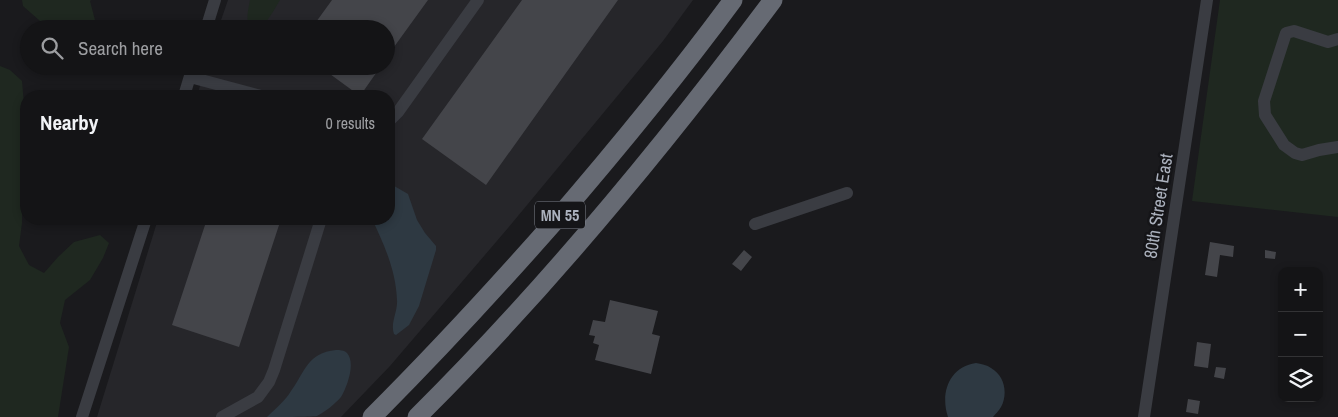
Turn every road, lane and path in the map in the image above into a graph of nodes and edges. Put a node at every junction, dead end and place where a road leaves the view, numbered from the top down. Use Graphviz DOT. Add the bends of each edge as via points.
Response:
graph roads {
  1 [pos="215,0"];
  2 [pos="478,0"];
  3 [pos="733,0"];
  4 [pos="773,0"];
  5 [pos="1207,0"];
  6 [pos="209,20"];
  7 [pos="1338,39"];
  8 [pos="191,75"];
  9 [pos="203,75"];
  10 [pos="186,90"];
  11 [pos="244,90"];
  12 [pos="395,115"];
  13 [pos="1338,147"];
  14 [pos="846,193"];
  15 [pos="755,224"];
  16 [pos="144,225"];
  17 [pos="319,225"];
  18 [pos="82,417"];
  19 [pos="222,417"];
  20 [pos="372,417"];
  21 [pos="417,417"];
  22 [pos="1144,417"];
  1 -- 6 [label="street"];
  2 -- 12 [label="street"];
  3 -- 20 [label="highway, MN 55" via="572,200 475,310"];
  4 -- 21 [label="highway, MN 55" via="696,102 612,203 515,315"];
  5 -- 22 [label="street, 80th Street East"];
  7 -- 13 [label="street" via="1328,42 1294,31 1286,33 1264,101 1265,115 1284,145 1295,153 1302,155"];
  8 -- 10 [label="street"];
  9 -- 11 [label="street"];
  14 -- 15 [label="street"];
  16 -- 18 [label="street"];
  17 -- 19 [label="street" via="268,382 258,396"];
}
